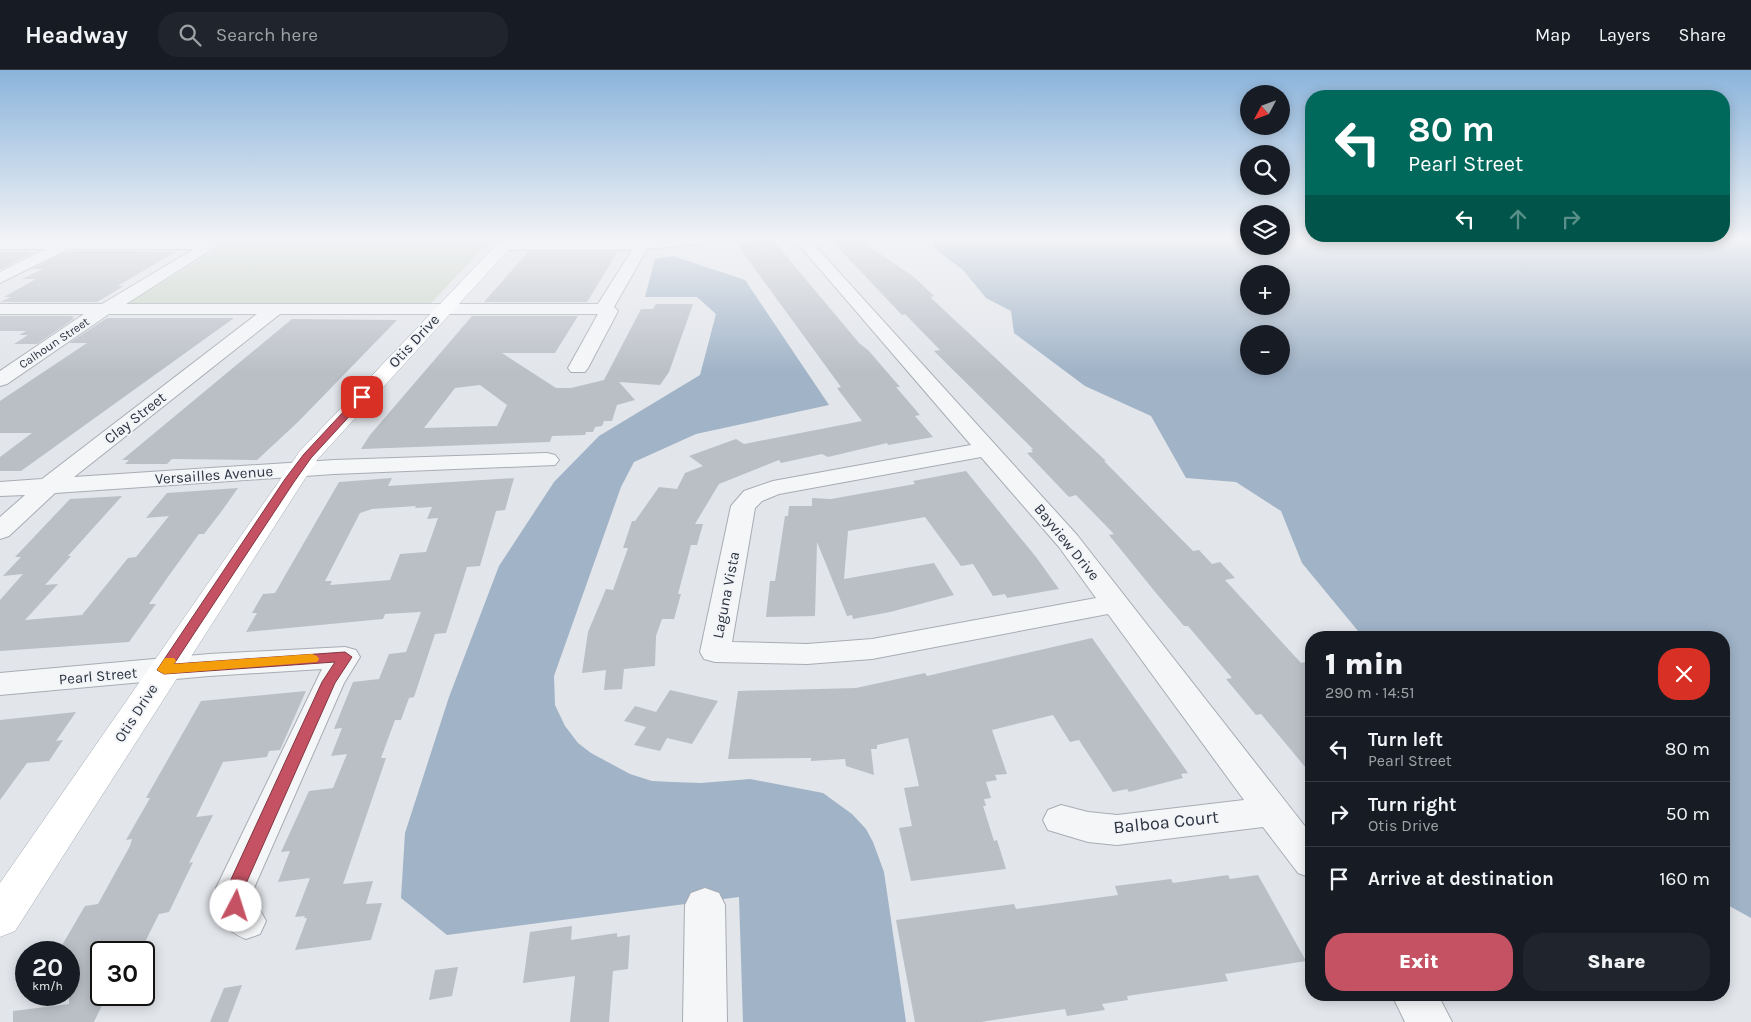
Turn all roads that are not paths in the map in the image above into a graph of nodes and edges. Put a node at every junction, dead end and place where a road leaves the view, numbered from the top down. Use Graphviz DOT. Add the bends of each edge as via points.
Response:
graph roads {
  1 [pos="148,283"];
  2 [pos="468,283"];
  3 [pos="619,283"];
  4 [pos="841,283"];
  5 [pos="0,309"];
  6 [pos="106,309"];
  7 [pos="604,309"];
  8 [pos="274,310"];
  9 [pos="443,310"];
  10 [pos="578,368"];
  11 [pos="0,380"];
  12 [pos="987,449"];
  13 [pos="547,460"];
  14 [pos="298,469"];
  15 [pos="48,486"];
  16 [pos="0,488"];
  17 [pos="0,531"];
  18 [pos="1116,603"];
  19 [pos="164,670"];
  20 [pos="0,684"];
  21 [pos="1272,810"];
  22 [pos="1061,820"];
  23 [pos="1305,854"];
  24 [pos="705,905"];
  25 [pos="0,918"];
  26 [pos="246,921"];
  27 [pos="1417,1001"];
  28 [pos="705,1022"];
  29 [pos="1430,1022"];
  1 -- 6 [label="street, Calhoun Street"];
  2 -- 9 [label="main road, Otis Drive"];
  3 -- 7 [label="street"];
  4 -- 12 [label="street, Bayview Drive"];
  5 -- 6 [label="street"];
  6 -- 8 [label="street"];
  6 -- 11 [label="street, Calhoun Street"];
  7 -- 9 [label="street"];
  7 -- 10 [label="street" via="609,311"];
  8 -- 9 [label="street"];
  8 -- 15 [label="street, Clay Street"];
  9 -- 14 [label="main road, Otis Drive"];
  12 -- 18 [label="street, Bayview Drive" via="1068,541"];
  12 -- 18 [label="street, Laguna Vista" via="772,488 753,496 743,506 715,652 807,654 872,648"];
  13 -- 14 [label="street, Versailles Avenue"];
  14 -- 15 [label="street, Versailles Avenue"];
  14 -- 19 [label="main road, Otis Drive"];
  15 -- 16 [label="street, Versailles Avenue"];
  15 -- 17 [label="street, Clay Street"];
  18 -- 21 [label="street, Bayview Drive"];
  19 -- 20 [label="street, Pearl Street"];
  19 -- 25 [label="main road, Otis Drive"];
  19 -- 26 [label="street, Pearl Street" via="345,657 328,682 235,888 236,906"];
  21 -- 22 [label="street, Balboa Court" via="1117,830"];
  21 -- 23 [label="street, Bayview Drive"];
  24 -- 28 [label="street"];
  27 -- 29 [label="street"];
}
